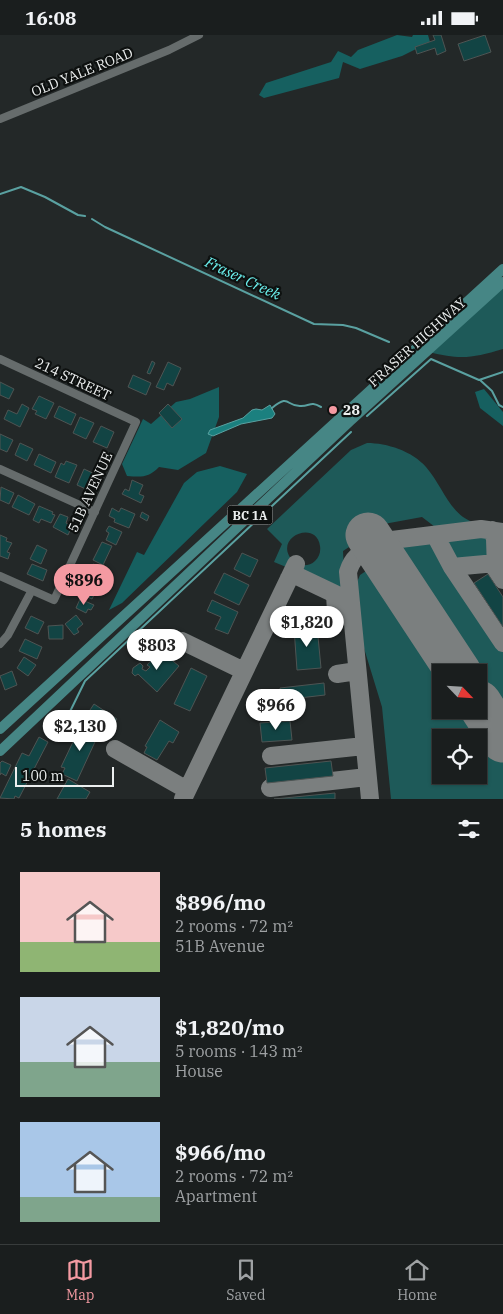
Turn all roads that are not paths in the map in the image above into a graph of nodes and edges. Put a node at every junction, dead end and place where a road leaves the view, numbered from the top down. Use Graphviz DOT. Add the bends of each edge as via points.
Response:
graph roads {
  1 [pos="199,35"];
  2 [pos="0,119"];
  3 [pos="503,269"];
  4 [pos="503,283"];
  5 [pos="0,359"];
  6 [pos="136,422"];
  7 [pos="0,469"];
  8 [pos="95,512"];
  9 [pos="0,576"];
  10 [pos="32,590"];
  11 [pos="0,644"];
  12 [pos="0,729"];
  13 [pos="0,751"];
  1 -- 2 [label="street, OLD YALE ROAD"];
  3 -- 12 [label="main road, FRASER HIGHWAY / BC 1A"];
  4 -- 13 [label="main road, FRASER HIGHWAY / BC 1A" via="350,421"];
  5 -- 6 [label="street, 214 STREET"];
  6 -- 8 [label="street, 51B AVENUE"];
  7 -- 8 [label="street"];
  8 -- 10 [label="street, 51B AVENUE" via="54,600"];
  9 -- 10 [label="street"];
  10 -- 11 [label="street"];
}
